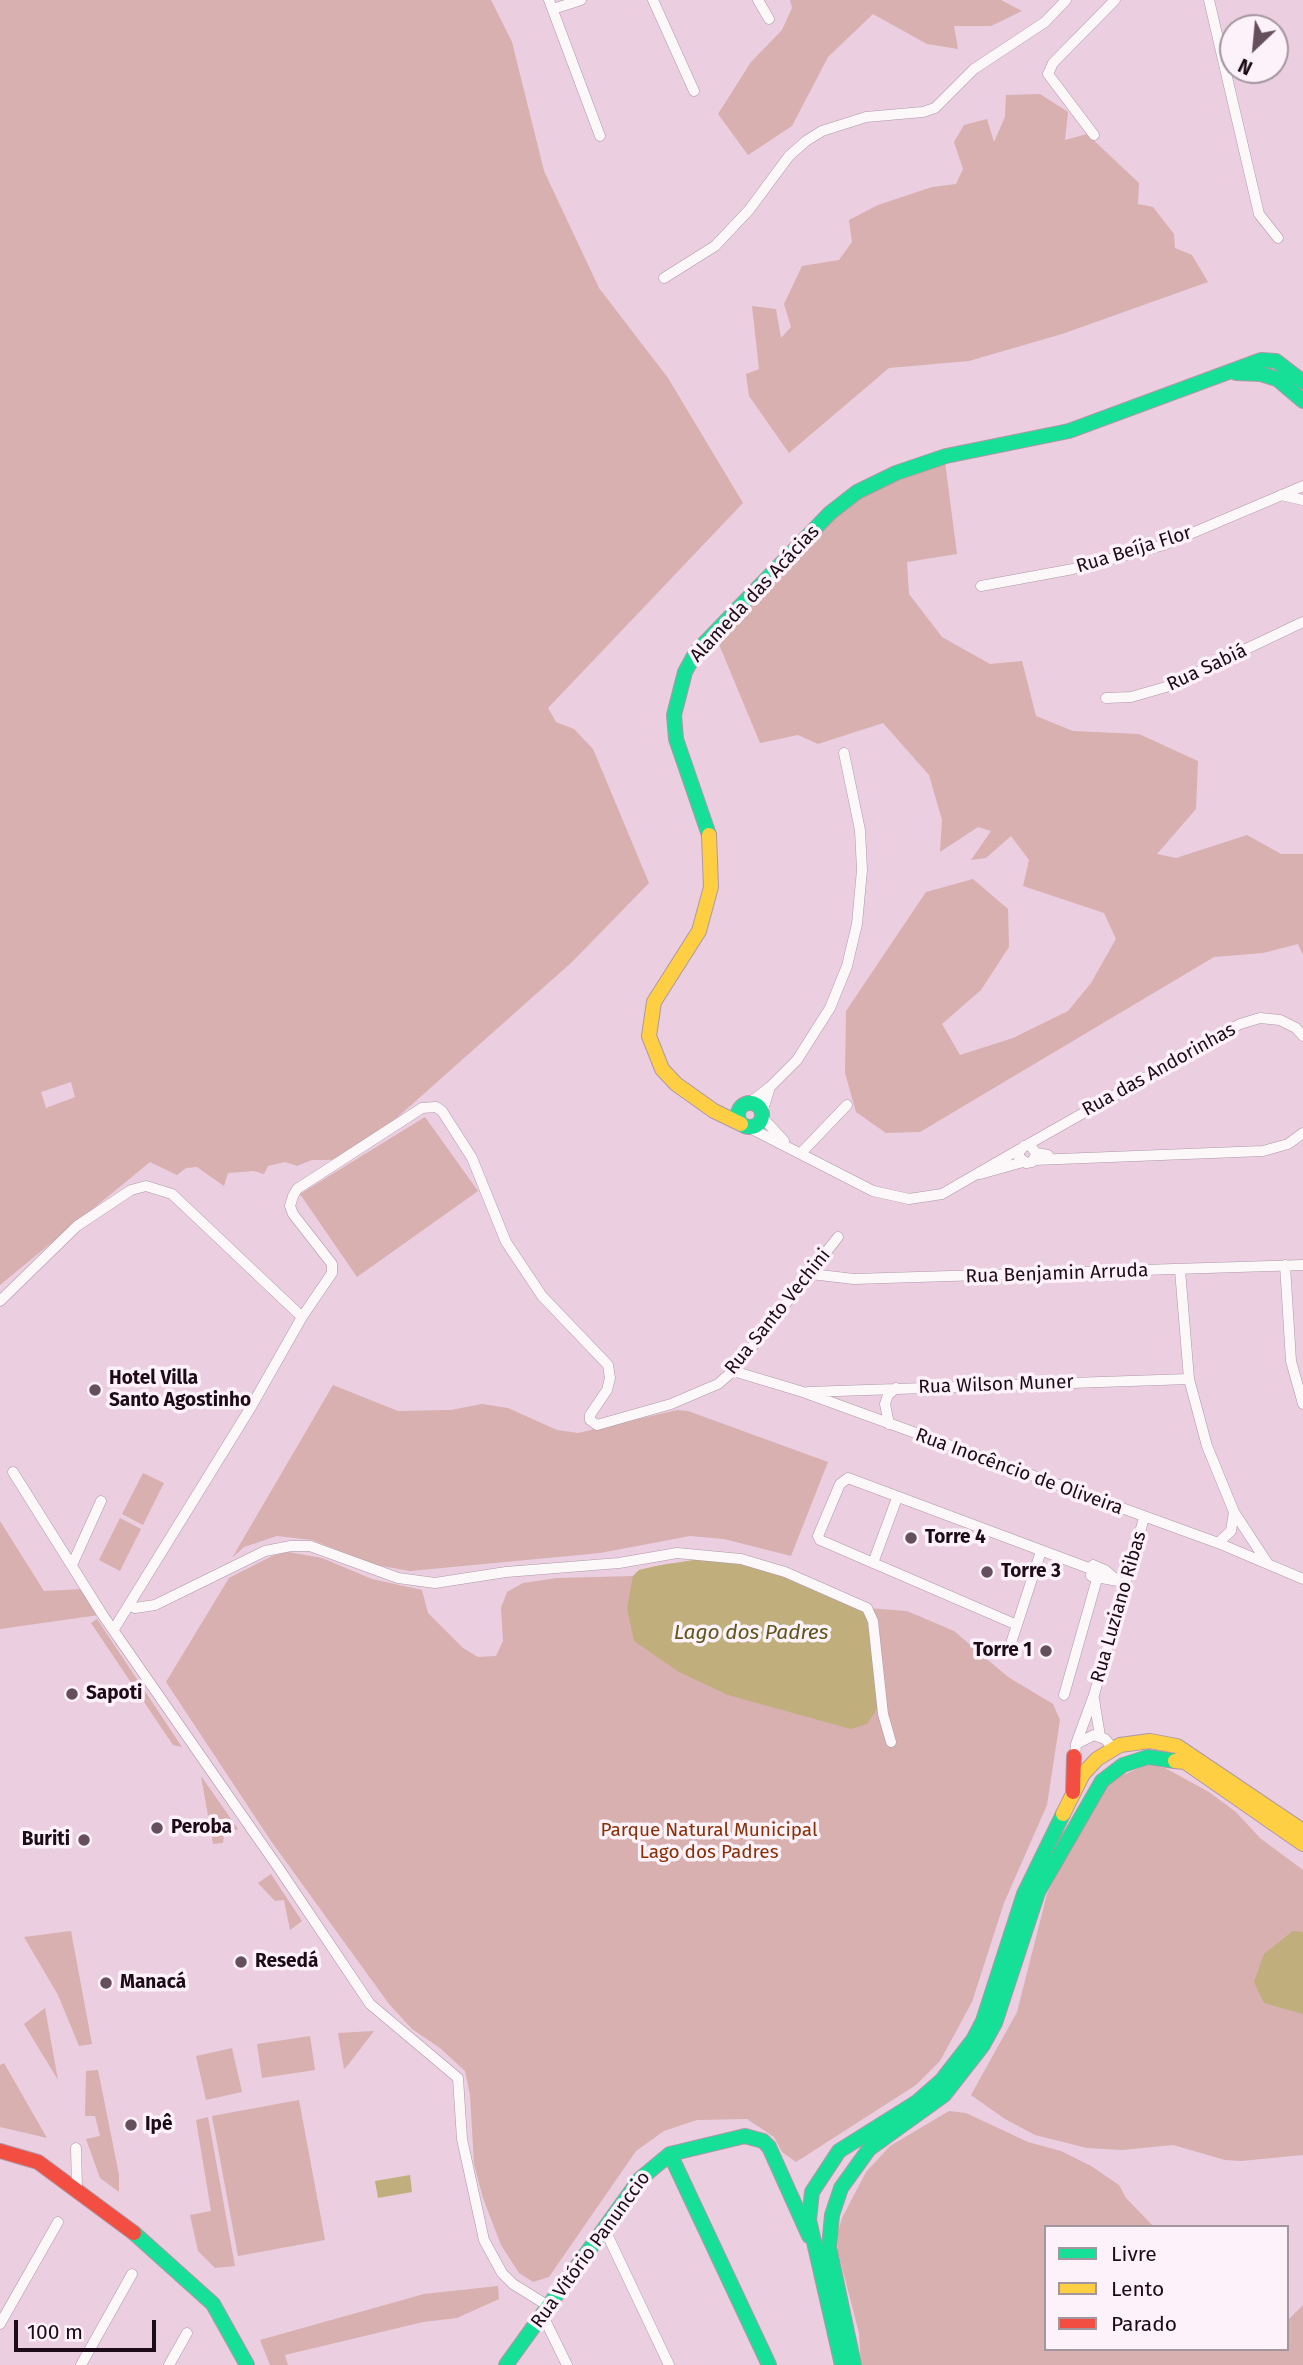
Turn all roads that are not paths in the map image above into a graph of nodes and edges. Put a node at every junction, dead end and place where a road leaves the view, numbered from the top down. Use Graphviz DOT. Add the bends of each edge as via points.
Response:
graph roads {
  1 [pos="581,0"];
  2 [pos="653,0"];
  3 [pos="758,0"];
  4 [pos="1066,0"];
  5 [pos="1115,0"];
  6 [pos="1209,0"];
  7 [pos="551,4"];
  8 [pos="769,19"];
  9 [pos="694,91"];
  10 [pos="1094,135"];
  11 [pos="600,136"];
  12 [pos="1278,238"];
  13 [pos="664,278"];
  14 [pos="1261,367"];
  15 [pos="1303,382"];
  16 [pos="1303,401"];
  17 [pos="1303,486"];
  18 [pos="1281,495"];
  19 [pos="1303,500"];
  20 [pos="981,586"];
  21 [pos="1303,622"];
  22 [pos="1106,698"];
  23 [pos="845,753"];
  24 [pos="1303,1036"];
  25 [pos="770,1087"];
  26 [pos="700,1101"];
  27 [pos="746,1104"];
  28 [pos="847,1105"];
  29 [pos="762,1115"];
  30 [pos="746,1126"];
  31 [pos="1303,1133"];
  32 [pos="790,1146"];
  33 [pos="802,1152"];
  34 [pos="1029,1153"];
  35 [pos="838,1237"];
  36 [pos="1285,1265"];
  37 [pos="1303,1265"];
  38 [pos="1180,1270"];
  39 [pos="811,1274"];
  40 [pos="0,1301"];
  41 [pos="302,1317"];
  42 [pos="733,1371"];
  43 [pos="1189,1379"];
  44 [pos="896,1387"];
  45 [pos="803,1392"];
  46 [pos="1303,1404"];
  47 [pos="889,1424"];
  48 [pos="13,1472"];
  49 [pos="897,1498"];
  50 [pos="101,1502"];
  51 [pos="1234,1512"];
  52 [pos="1144,1518"];
  53 [pos="808,1535"];
  54 [pos="820,1540"];
  55 [pos="1218,1543"];
  56 [pos="1041,1551"];
  57 [pos="873,1563"];
  58 [pos="1269,1564"];
  59 [pos="72,1565"];
  60 [pos="1091,1569"];
  61 [pos="1097,1579"];
  62 [pos="1303,1579"];
  63 [pos="1122,1583"];
  64 [pos="129,1605"];
  65 [pos="1017,1625"];
  66 [pos="114,1629"];
  67 [pos="1012,1640"];
  68 [pos="1064,1695"];
  69 [pos="1094,1695"];
  70 [pos="1100,1735"];
  71 [pos="891,1742"];
  72 [pos="1113,1748"];
  73 [pos="1075,1750"];
  74 [pos="1116,1770"];
  75 [pos="1083,1774"];
  76 [pos="1102,1781"];
  77 [pos="1073,1792"];
  78 [pos="1303,1831"];
  79 [pos="1303,1844"];
  80 [pos="76,2148"];
  81 [pos="0,2151"];
  82 [pos="670,2154"];
  83 [pos="786,2182"];
  84 [pos="841,2188"];
  85 [pos="77,2189"];
  86 [pos="809,2195"];
  87 [pos="835,2205"];
  88 [pos="58,2222"];
  89 [pos="605,2230"];
  90 [pos="814,2246"];
  91 [pos="132,2274"];
  92 [pos="547,2312"];
  93 [pos="0,2324"];
  94 [pos="187,2333"];
  95 [pos="81,2365"];
  96 [pos="169,2365"];
  97 [pos="247,2365"];
  98 [pos="506,2365"];
  99 [pos="567,2365"];
  100 [pos="669,2365"];
  101 [pos="769,2365"];
  102 [pos="842,2365"];
  103 [pos="854,2365"];
  1 -- 7 [label="street"];
  2 -- 9 [label="street"];
  3 -- 8 [label="street"];
  4 -- 13 [label="street" via="1045,22 974,69 934,108 923,113 866,117 822,131 806,142 789,156 715,246"];
  5 -- 10 [label="street" via="1053,63 1048,74"];
  6 -- 12 [label="street" via="1259,214"];
  7 -- 11 [label="street"];
  14 -- 15 [label="main road" via="1276,361"];
  14 -- 16 [label="main road"];
  14 -- 26 [label="main road, Alameda das Acácias" via="1228,372 1093,424 946,456 857,492 830,513 696,652 685,672 674,715 676,739 709,832 710,887 699,931 664,984 649,1020 654,1054 662,1069"];
  17 -- 18 [label="street, Rua Beíja Flor"];
  18 -- 19 [label="street"];
  18 -- 20 [label="street, Rua Beíja Flor" via="1164,545 1073,569"];
  21 -- 22 [label="street, Rua Sabiá" via="1166,687 1131,697"];
  23 -- 25 [label="street" via="860,831 857,924 830,1008 797,1060"];
  24 -- 34 [label="street, Rua das Andorinhas" via="1280,1020 1260,1018 1240,1024 1055,1129"];
  25 -- 27 [label="street"];
  25 -- 29 [label="street"];
  26 -- 27 [label="main road"];
  26 -- 30 [label="main road, Alameda das Acácias"];
  27 -- 29 [label="main road" via="757,1105"];
  27 -- 30 [label="main road" via="738,1113"];
  28 -- 33 [label="street"];
  29 -- 30 [label="main road" via="759,1123"];
  29 -- 32 [label="street, Rua das Andorinhas"];
  30 -- 32 [label="street, Rua das Andorinhas"];
  31 -- 34 [label="street, Rua das Andorinhas" via="1288,1144 1263,1151 1063,1157"];
  32 -- 33 [label="street, Rua das Andorinhas"];
  33 -- 34 [label="street, Rua das Andorinhas" via="873,1191 909,1199 942,1194"];
  35 -- 39 [label="street, Rua Santo Vechini"];
  36 -- 37 [label="street, Rua Benjamin Arruda"];
  36 -- 38 [label="street, Rua Benjamin Arruda"];
  36 -- 46 [label="street" via="1292,1361"];
  38 -- 39 [label="street, Rua Benjamin Arruda" via="854,1279"];
  38 -- 43 [label="street"];
  39 -- 42 [label="street, Rua Santo Vechini"];
  40 -- 41 [label="street" via="85,1220 131,1190 146,1186 172,1194"];
  41 -- 42 [label="street, Rua Santo Vechini" via="333,1268 290,1206 297,1189 422,1108 436,1107 472,1158 506,1242 542,1296 608,1365 607,1390 590,1415 592,1423 603,1425 690,1397"];
  41 -- 64 [label="street"];
  42 -- 45 [label="street, Rua Inocêncio de Oliveira"];
  43 -- 44 [label="street, Rua Wilson Muner"];
  43 -- 51 [label="street" via="1207,1446"];
  44 -- 45 [label="street, Rua Wilson Muner"];
  44 -- 47 [label="street" via="885,1404"];
  45 -- 47 [label="street, Rua Inocêncio de Oliveira"];
  47 -- 52 [label="street, Rua Inocêncio de Oliveira"];
  48 -- 59 [label="street"];
  49 -- 54 [label="street" via="845,1479"];
  49 -- 56 [label="street"];
  49 -- 57 [label="street"];
  50 -- 59 [label="street"];
  51 -- 55 [label="street" via="1231,1531"];
  51 -- 58 [label="street"];
  52 -- 55 [label="street, Rua Inocêncio de Oliveira"];
  52 -- 63 [label="street, Rua Luziano Ribas"];
  53 -- 54 [label="street"];
  54 -- 57 [label="street"];
  55 -- 58 [label="street, Rua Inocêncio de Oliveira"];
  56 -- 60 [label="street"];
  56 -- 65 [label="street"];
  57 -- 65 [label="street"];
  58 -- 62 [label="street, Rua Inocêncio de Oliveira"];
  59 -- 66 [label="street"];
  60 -- 61 [label="street" via="1090,1575"];
  60 -- 63 [label="street" via="1095,1565"];
  61 -- 63 [label="street"];
  61 -- 68 [label="street"];
  63 -- 69 [label="street, Rua Luziano Ribas"];
  64 -- 66 [label="street"];
  64 -- 71 [label="street" via="155,1605 265,1551 291,1546 310,1546 398,1578 435,1583 677,1553 741,1559 785,1572 867,1608 873,1621 883,1714"];
  65 -- 67 [label="street"];
  66 -- 92 [label="street" via="370,2004 458,2078 463,2139 484,2240 502,2273"];
  69 -- 70 [label="street, Rua Luziano Ribas"];
  69 -- 73 [label="street, Rua Luziano Ribas"];
  70 -- 72 [label="street"];
  70 -- 73 [label="street" via="1085,1737"];
  72 -- 74 [label="main road"];
  72 -- 75 [label="main road"];
  72 -- 78 [label="main road" via="1139,1741 1177,1746"];
  73 -- 75 [label="street"];
  73 -- 77 [label="main road"];
  74 -- 76 [label="main road"];
  74 -- 79 [label="main road" via="1148,1757 1185,1762"];
  75 -- 76 [label="main road"];
  75 -- 77 [label="main road"];
  76 -- 84 [label="main road" via="1038,1892 995,2023 983,2045 944,2095 869,2149"];
  77 -- 86 [label="main road" via="1024,1894 973,2040 942,2080 917,2102 839,2151"];
  80 -- 85 [label="street"];
  81 -- 85 [label="main road" via="38,2162"];
  82 -- 83 [label="main road, Rua Vitório Panunccio" via="744,2136 755,2138 769,2147"];
  82 -- 89 [label="main road, Rua Vitório Panunccio" via="640,2179"];
  82 -- 101 [label="main road"];
  83 -- 86 [label="main road, Rua Vitório Panunccio"];
  83 -- 90 [label="main road, Rua Vitório Panunccio"];
  84 -- 86 [label="main road" via="820,2183"];
  84 -- 87 [label="main road"];
  85 -- 97 [label="main road" via="119,2219 213,2304"];
  86 -- 87 [label="main road"];
  86 -- 90 [label="main road"];
  87 -- 103 [label="main road" via="828,2247"];
  88 -- 93 [label="street"];
  89 -- 92 [label="main road, Rua Vitório Panunccio"];
  89 -- 100 [label="street"];
  90 -- 102 [label="main road"];
  91 -- 95 [label="street"];
  92 -- 98 [label="main road, Rua Vitório Panunccio"];
  92 -- 99 [label="street"];
  94 -- 96 [label="street"];
}
